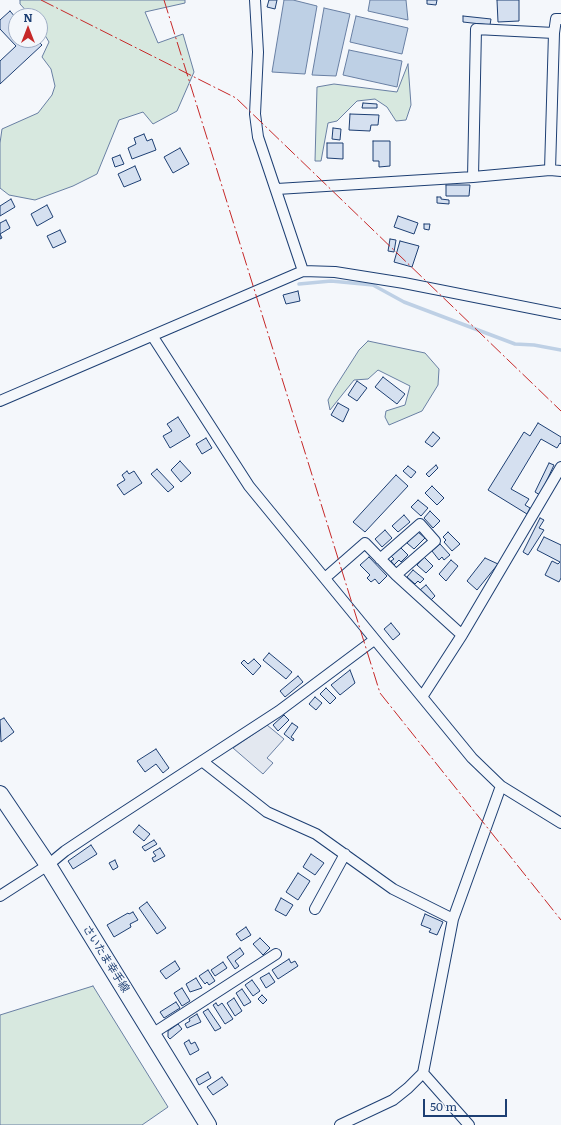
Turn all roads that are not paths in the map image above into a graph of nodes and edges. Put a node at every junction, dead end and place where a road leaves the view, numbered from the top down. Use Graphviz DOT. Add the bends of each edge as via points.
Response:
graph roads {
  1 [pos="255,0"];
  2 [pos="561,19"];
  3 [pos="554,33"];
  4 [pos="550,170"];
  5 [pos="561,171"];
  6 [pos="473,177"];
  7 [pos="277,189"];
  8 [pos="303,271"];
  9 [pos="561,314"];
  10 [pos="153,337"];
  11 [pos="0,401"];
  12 [pos="561,467"];
  13 [pos="380,559"];
  14 [pos="396,575"];
  15 [pos="325,578"];
  16 [pos="462,635"];
  17 [pos="374,640"];
  18 [pos="422,698"];
  19 [pos="202,761"];
  20 [pos="501,786"];
  21 [pos="0,796"];
  22 [pos="561,823"];
  23 [pos="345,854"];
  24 [pos="48,866"];
  25 [pos="0,896"];
  26 [pos="315,909"];
  27 [pos="454,919"];
  28 [pos="276,954"];
  29 [pos="152,1034"];
  30 [pos="423,1073"];
  31 [pos="208,1125"];
  32 [pos="340,1125"];
  33 [pos="469,1125"];
  1 -- 7 [label="street" via="258,52 255,114 258,137"];
  2 -- 3 [label="street" via="556,19"];
  3 -- 4 [label="street"];
  3 -- 6 [label="street" via="476,29"];
  4 -- 5 [label="street"];
  4 -- 6 [label="street"];
  6 -- 7 [label="street"];
  7 -- 8 [label="street"];
  8 -- 9 [label="street" via="335,272 396,282"];
  8 -- 10 [label="street"];
  10 -- 11 [label="street"];
  10 -- 15 [label="street" via="249,486"];
  12 -- 16 [label="street"];
  13 -- 14 [label="street"];
  13 -- 14 [label="street" via="420,524 435,541"];
  13 -- 15 [label="street" via="365,543"];
  14 -- 16 [label="street"];
  15 -- 17 [label="street"];
  16 -- 18 [label="street"];
  17 -- 18 [label="street"];
  17 -- 19 [label="street" via="279,711"];
  18 -- 20 [label="street" via="472,758"];
  19 -- 23 [label="street" via="267,812 316,834"];
  19 -- 24 [label="street" via="65,850"];
  20 -- 22 [label="street"];
  20 -- 27 [label="street"];
  21 -- 24 [label="main road, さいたま幸手線"];
  23 -- 26 [label="street"];
  23 -- 27 [label="street" via="393,889"];
  24 -- 25 [label="street"];
  24 -- 29 [label="main road, さいたま幸手線"];
  27 -- 30 [label="street"];
  28 -- 29 [label="street"];
  29 -- 31 [label="main road, さいたま幸手線"];
  30 -- 32 [label="street" via="393,1100"];
  30 -- 33 [label="street"];
}
